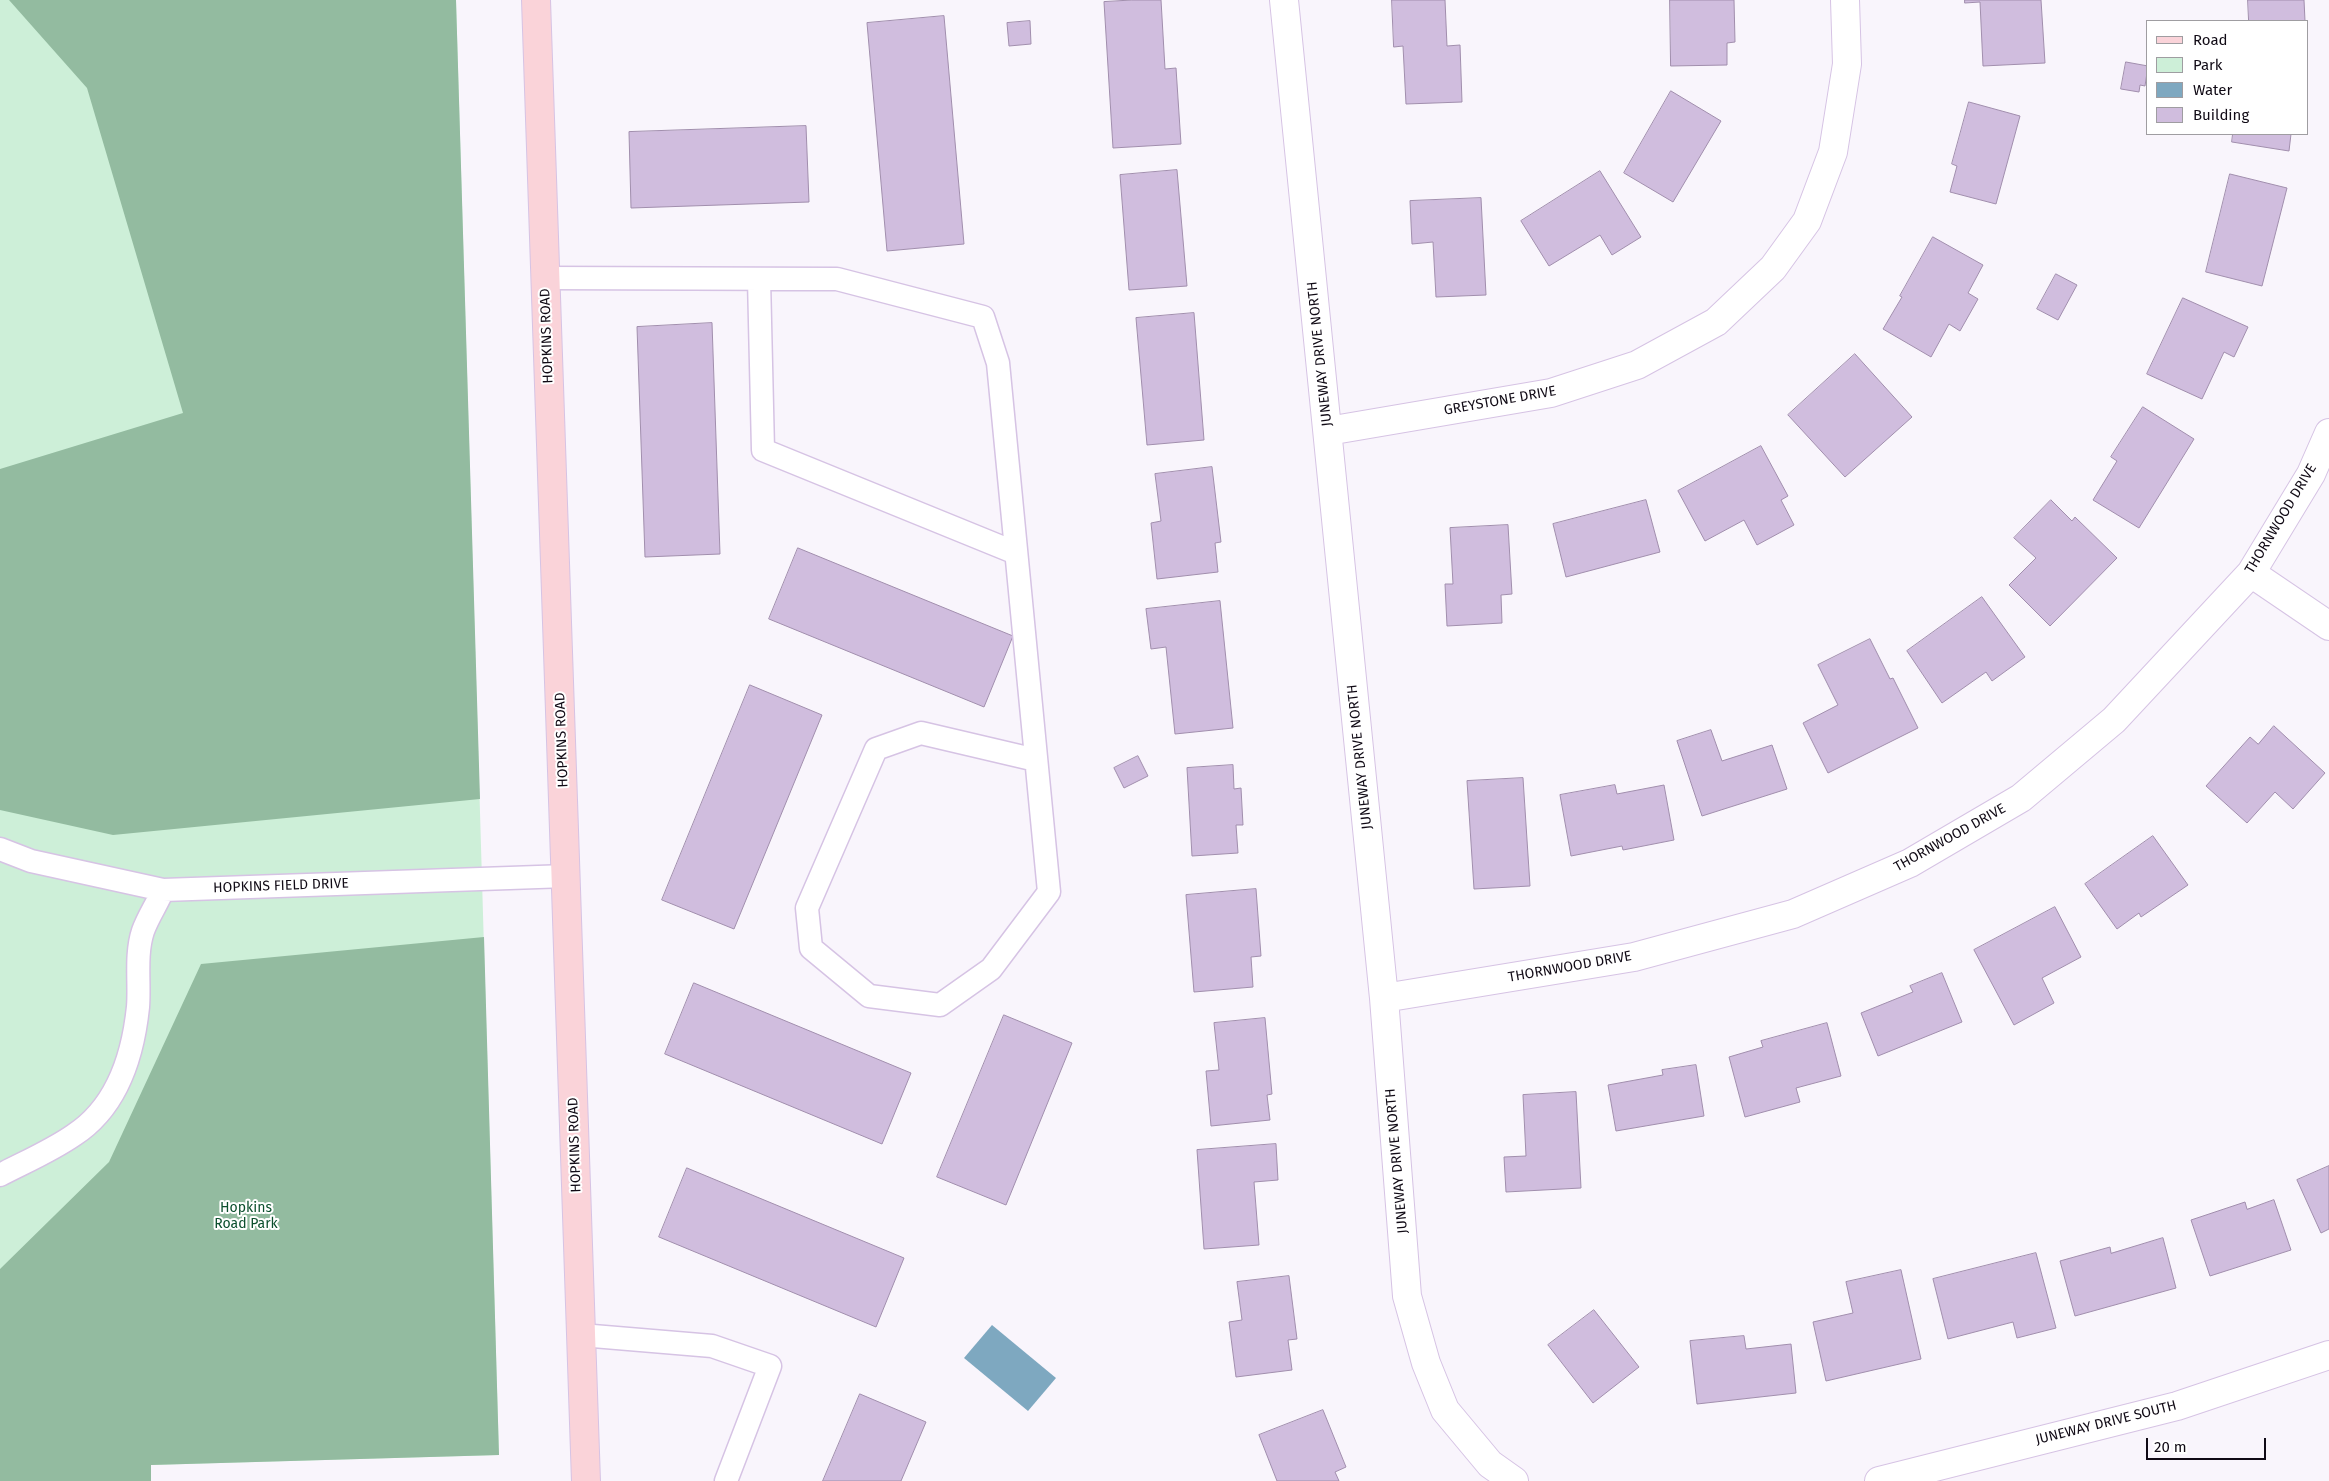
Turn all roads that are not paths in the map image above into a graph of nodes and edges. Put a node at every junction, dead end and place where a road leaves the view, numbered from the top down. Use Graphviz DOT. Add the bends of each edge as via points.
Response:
graph roads {
  1 [pos="536,0"];
  2 [pos="1284,0"];
  3 [pos="1845,0"];
  4 [pos="545,278"];
  5 [pos="758,279"];
  6 [pos="1328,431"];
  7 [pos="2329,433"];
  8 [pos="1016,553"];
  9 [pos="2251,573"];
  10 [pos="2329,626"];
  11 [pos="1036,760"];
  12 [pos="0,849"];
  13 [pos="566,876"];
  14 [pos="163,890"];
  15 [pos="1384,998"];
  16 [pos="0,1175"];
  17 [pos="581,1335"];
  18 [pos="2329,1355"];
  19 [pos="586,1481"];
  20 [pos="726,1481"];
  21 [pos="1514,1481"];
  22 [pos="1879,1481"];
  1 -- 4 [label="street, HOPKINS ROAD"];
  2 -- 6 [label="street, JUNEWAY DRIVE NORTH"];
  3 -- 6 [label="street, GREYSTONE DRIVE" via="1848,64 1833,152 1807,221 1773,268 1716,322 1637,365 1551,393"];
  4 -- 5 [label="lane"];
  4 -- 13 [label="street, HOPKINS ROAD"];
  5 -- 8 [label="lane" via="763,450"];
  5 -- 8 [label="lane" via="837,279 983,317 998,363"];
  6 -- 15 [label="street, JUNEWAY DRIVE NORTH"];
  7 -- 9 [label="street, THORNWOOD DRIVE" via="2311,474"];
  8 -- 11 [label="lane"];
  9 -- 10 [label="street"];
  9 -- 15 [label="street, THORNWOOD DRIVE" via="2114,720 2020,798 1910,863 1793,914 1634,957"];
  11 -- 11 [label="lane" via="1049,892 991,969 940,1005 869,996 811,948 806,908 876,749 921,733"];
  12 -- 14 [label="lane, HOPKINS FIELD DRIVE" via="31,861"];
  13 -- 14 [label="lane, HOPKINS FIELD DRIVE"];
  13 -- 17 [label="street, HOPKINS ROAD"];
  14 -- 16 [label="lane" via="143,932 134,1040 112,1095 98,1115 75,1135"];
  15 -- 21 [label="street, JUNEWAY DRIVE NORTH" via="1407,1296 1426,1363 1445,1410 1490,1464"];
  17 -- 19 [label="street, HOPKINS ROAD"];
  17 -- 20 [label="lane" via="712,1346 770,1366"];
  18 -- 22 [label="street, JUNEWAY DRIVE SOUTH" via="2176,1406"];
}
